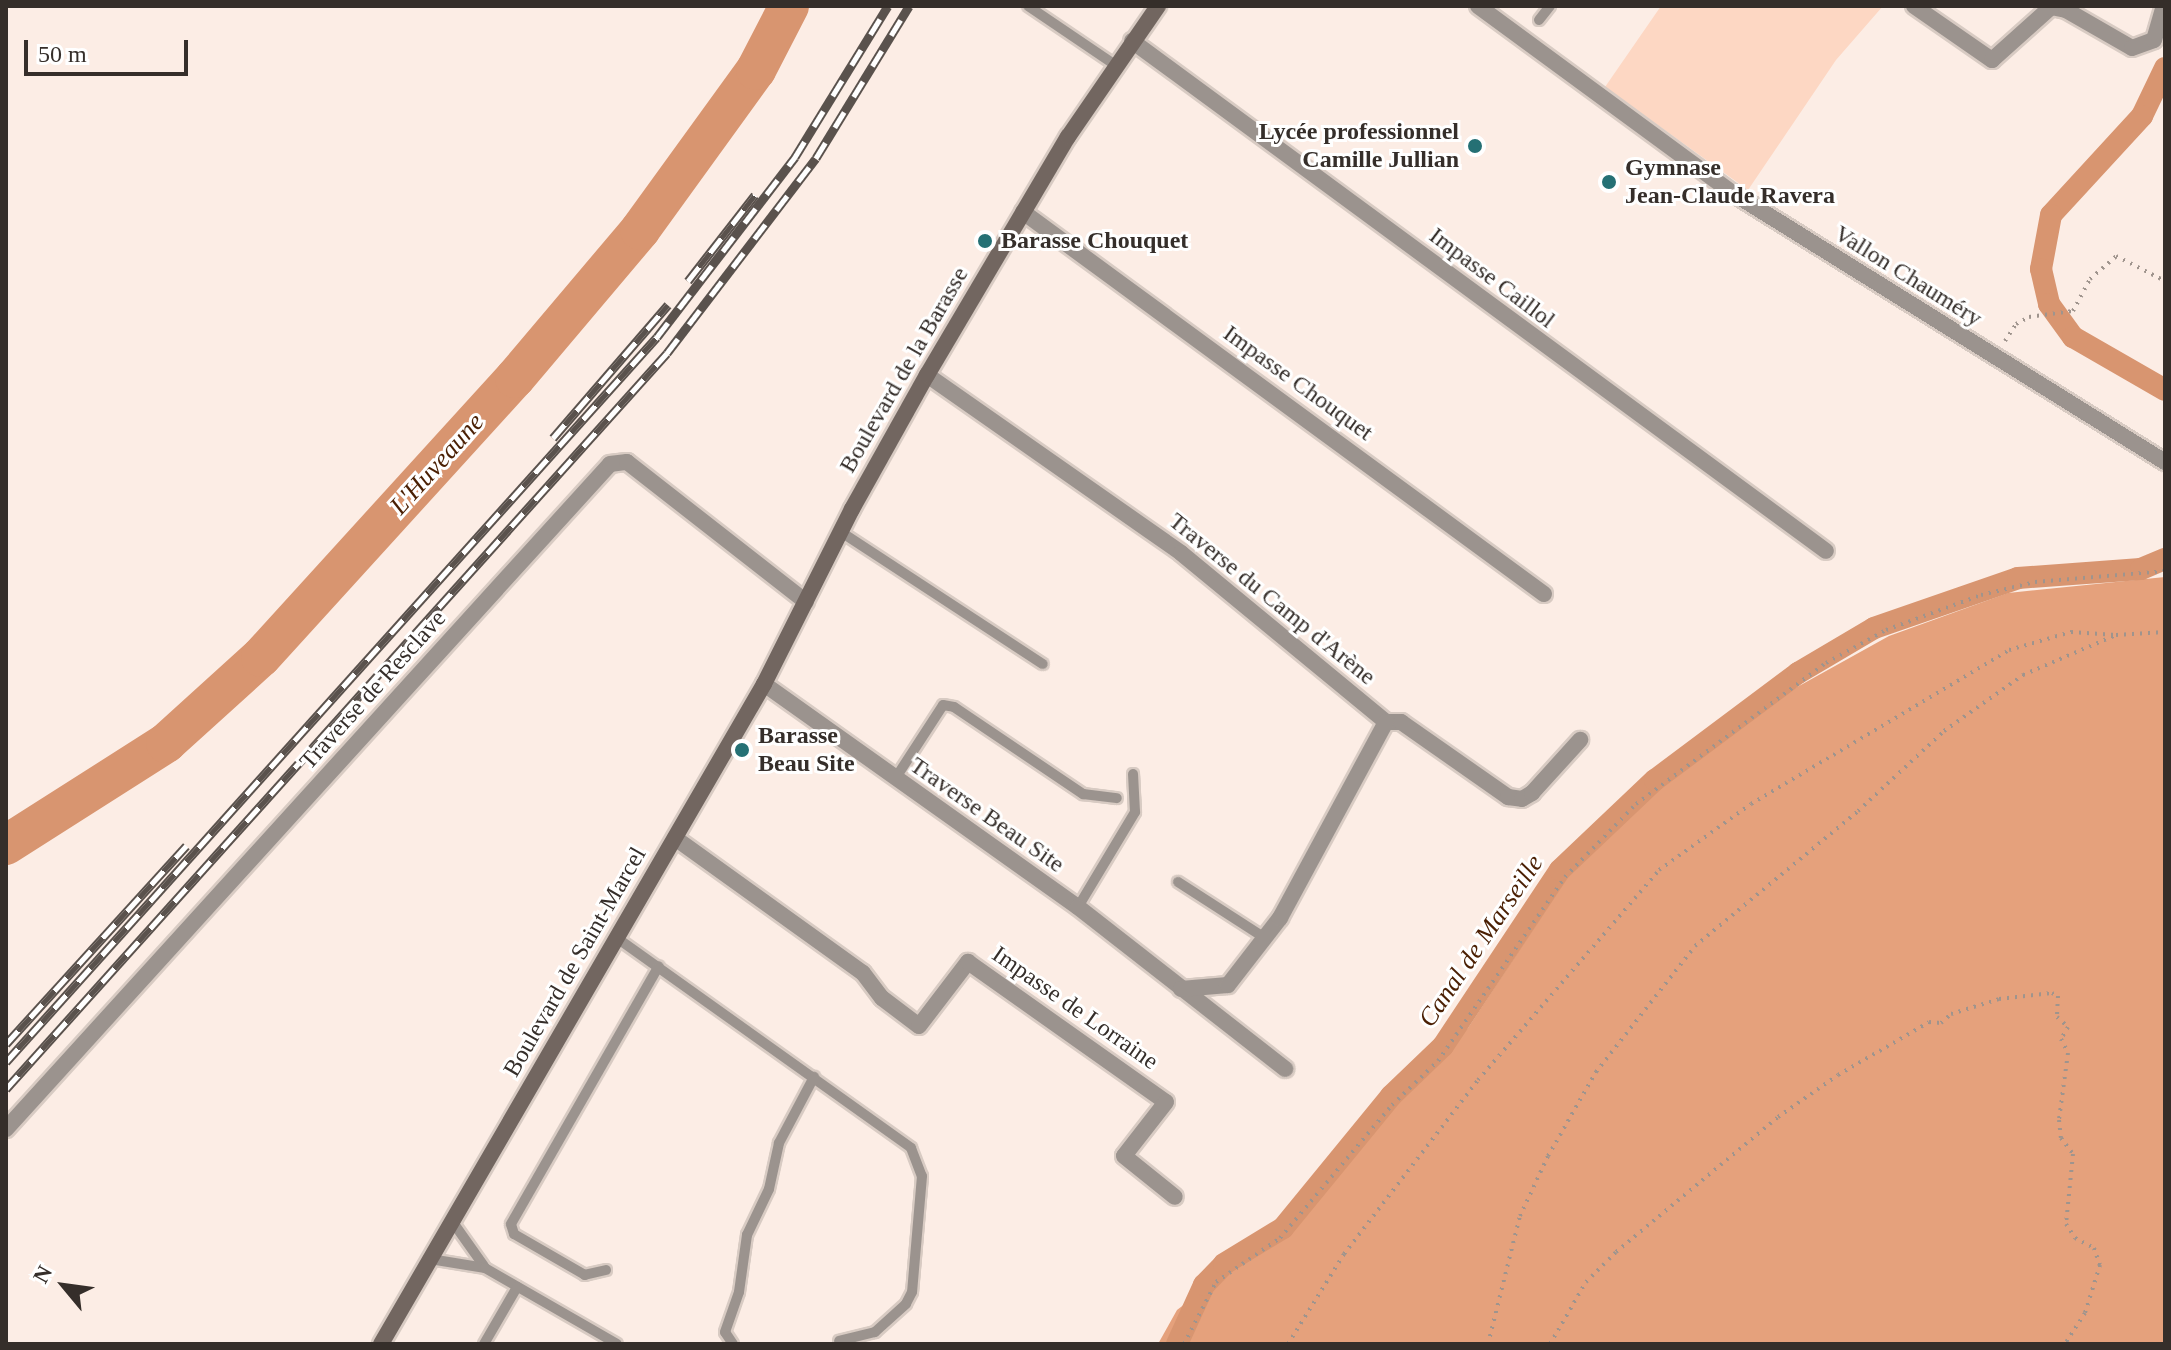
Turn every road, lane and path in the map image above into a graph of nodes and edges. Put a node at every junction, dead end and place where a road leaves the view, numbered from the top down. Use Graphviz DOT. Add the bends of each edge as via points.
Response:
graph roads {
  1 [pos="1028,6"];
  2 [pos="1158,6"];
  3 [pos="1478,6"];
  4 [pos="1550,6"];
  5 [pos="1914,6"];
  6 [pos="2164,6"];
  7 [pos="2067,8"];
  8 [pos="1539,20"];
  9 [pos="2159,36"];
  10 [pos="1132,41"];
  11 [pos="1115,65"];
  12 [pos="1023,212"];
  13 [pos="2165,281"];
  14 [pos="2013,328"];
  15 [pos="927,375"];
  16 [pos="2165,462"];
  17 [pos="841,532"];
  18 [pos="1826,551"];
  19 [pos="2165,571"];
  20 [pos="1544,594"];
  21 [pos="806,602"];
  22 [pos="2165,632"];
  23 [pos="2116,635"];
  24 [pos="1043,664"];
  25 [pos="764,684"];
  26 [pos="1386,722"];
  27 [pos="1580,740"];
  28 [pos="1133,774"];
  29 [pos="895,779"];
  30 [pos="1117,798"];
  31 [pos="675,838"];
  32 [pos="1178,882"];
  33 [pos="1078,907"];
  34 [pos="617,938"];
  35 [pos="1265,938"];
  36 [pos="659,966"];
  37 [pos="1180,988"];
  38 [pos="1285,1069"];
  39 [pos="814,1077"];
  40 [pos="6,1129"];
  41 [pos="1175,1197"];
  42 [pos="452,1221"];
  43 [pos="430,1259"];
  44 [pos="485,1268"];
  45 [pos="606,1270"];
  46 [pos="517,1287"];
  47 [pos="839,1341"];
  48 [pos="381,1344"];
  49 [pos="484,1344"];
  50 [pos="617,1344"];
  51 [pos="733,1344"];
  52 [pos="1184,1344"];
  53 [pos="1288,1344"];
  54 [pos="1488,1344"];
  55 [pos="1550,1344"];
  56 [pos="2065,1344"];
  1 -- 11 [label="lane"];
  2 -- 10 [label="street, Boulevard de la Barasse"];
  3 -- 16 [label="street, Vallon Chauméry" via="1731,192"];
  4 -- 8 [label="lane"];
  5 -- 7 [label="street" via="1992,60 2038,14 2051,7"];
  6 -- 9 [label="street"];
  7 -- 9 [label="street" via="2132,48"];
  10 -- 11 [label="street, Boulevard de la Barasse"];
  10 -- 18 [label="street, Impasse Caillol"];
  11 -- 12 [label="street, Boulevard de la Barasse"];
  12 -- 15 [label="street, Boulevard de la Barasse"];
  12 -- 20 [label="street, Impasse Chouquet"];
  13 -- 14 [label="path" via="2116,256 2090,279 2073,311 2029,317"];
  15 -- 17 [label="street, Boulevard de la Barasse"];
  15 -- 26 [label="street, Traverse du Camp d'Arène" via="1181,553"];
  17 -- 21 [label="street, Boulevard de la Barasse"];
  17 -- 24 [label="lane"];
  19 -- 52 [label="path" via="2035,582 1886,630 1826,663 1636,804 1565,877 1438,1061 1392,1105 1280,1238 1216,1282"];
  21 -- 25 [label="street, Boulevard de Saint-Marcel"];
  21 -- 40 [label="street, Traverse de Resclave" via="627,462 610,464"];
  22 -- 23 [label="path"];
  23 -- 53 [label="path" via="2071,632 2009,650 1751,804 1659,870 1478,1080 1344,1254"];
  23 -- 54 [label="path" via="2023,675 1944,731 1858,811 1695,946 1596,1072 1548,1156 1520,1216"];
  25 -- 29 [label="street, Traverse Beau Site"];
  25 -- 31 [label="street, Boulevard de Saint-Marcel"];
  26 -- 27 [label="street, Traverse du Camp d'Arène" via="1401,722 1497,791 1522,799"];
  26 -- 35 [label="street"];
  28 -- 33 [label="lane" via="1135,812"];
  29 -- 30 [label="lane" via="943,705 954,707 1083,794"];
  29 -- 33 [label="street, Traverse Beau Site"];
  31 -- 34 [label="street, Boulevard de Saint-Marcel"];
  31 -- 41 [label="street, Impasse de Lorraine" via="863,973 882,998 919,1026 968,962 1166,1102 1124,1156"];
  32 -- 35 [label="lane"];
  33 -- 37 [label="street, Traverse Beau Site"];
  34 -- 36 [label="lane"];
  34 -- 42 [label="street, Boulevard de Saint-Marcel"];
  35 -- 37 [label="street" via="1228,985"];
  36 -- 39 [label="lane"];
  36 -- 45 [label="lane" via="511,1224 514,1234 585,1275"];
  37 -- 38 [label="street, Traverse Beau Site"];
  39 -- 47 [label="lane" via="911,1148 922,1176 912,1292 906,1304 875,1332"];
  39 -- 51 [label="lane" via="779,1143 769,1189 747,1235 739,1292 725,1332"];
  42 -- 43 [label="street, Boulevard de Saint-Marcel"];
  42 -- 44 [label="lane"];
  43 -- 44 [label="lane"];
  43 -- 48 [label="street, Boulevard de Saint-Marcel"];
  44 -- 46 [label="lane"];
  46 -- 49 [label="lane"];
  46 -- 50 [label="lane"];
  55 -- 56 [label="path" via="1586,1282 1616,1252 1802,1100 1905,1032 1999,999 2052,993 2058,996 2057,1017 2068,1027 2061,1039 2068,1053 2059,1120 2061,1138 2073,1154 2066,1224 2075,1238 2094,1248 2100,1265 2085,1313"];
}
